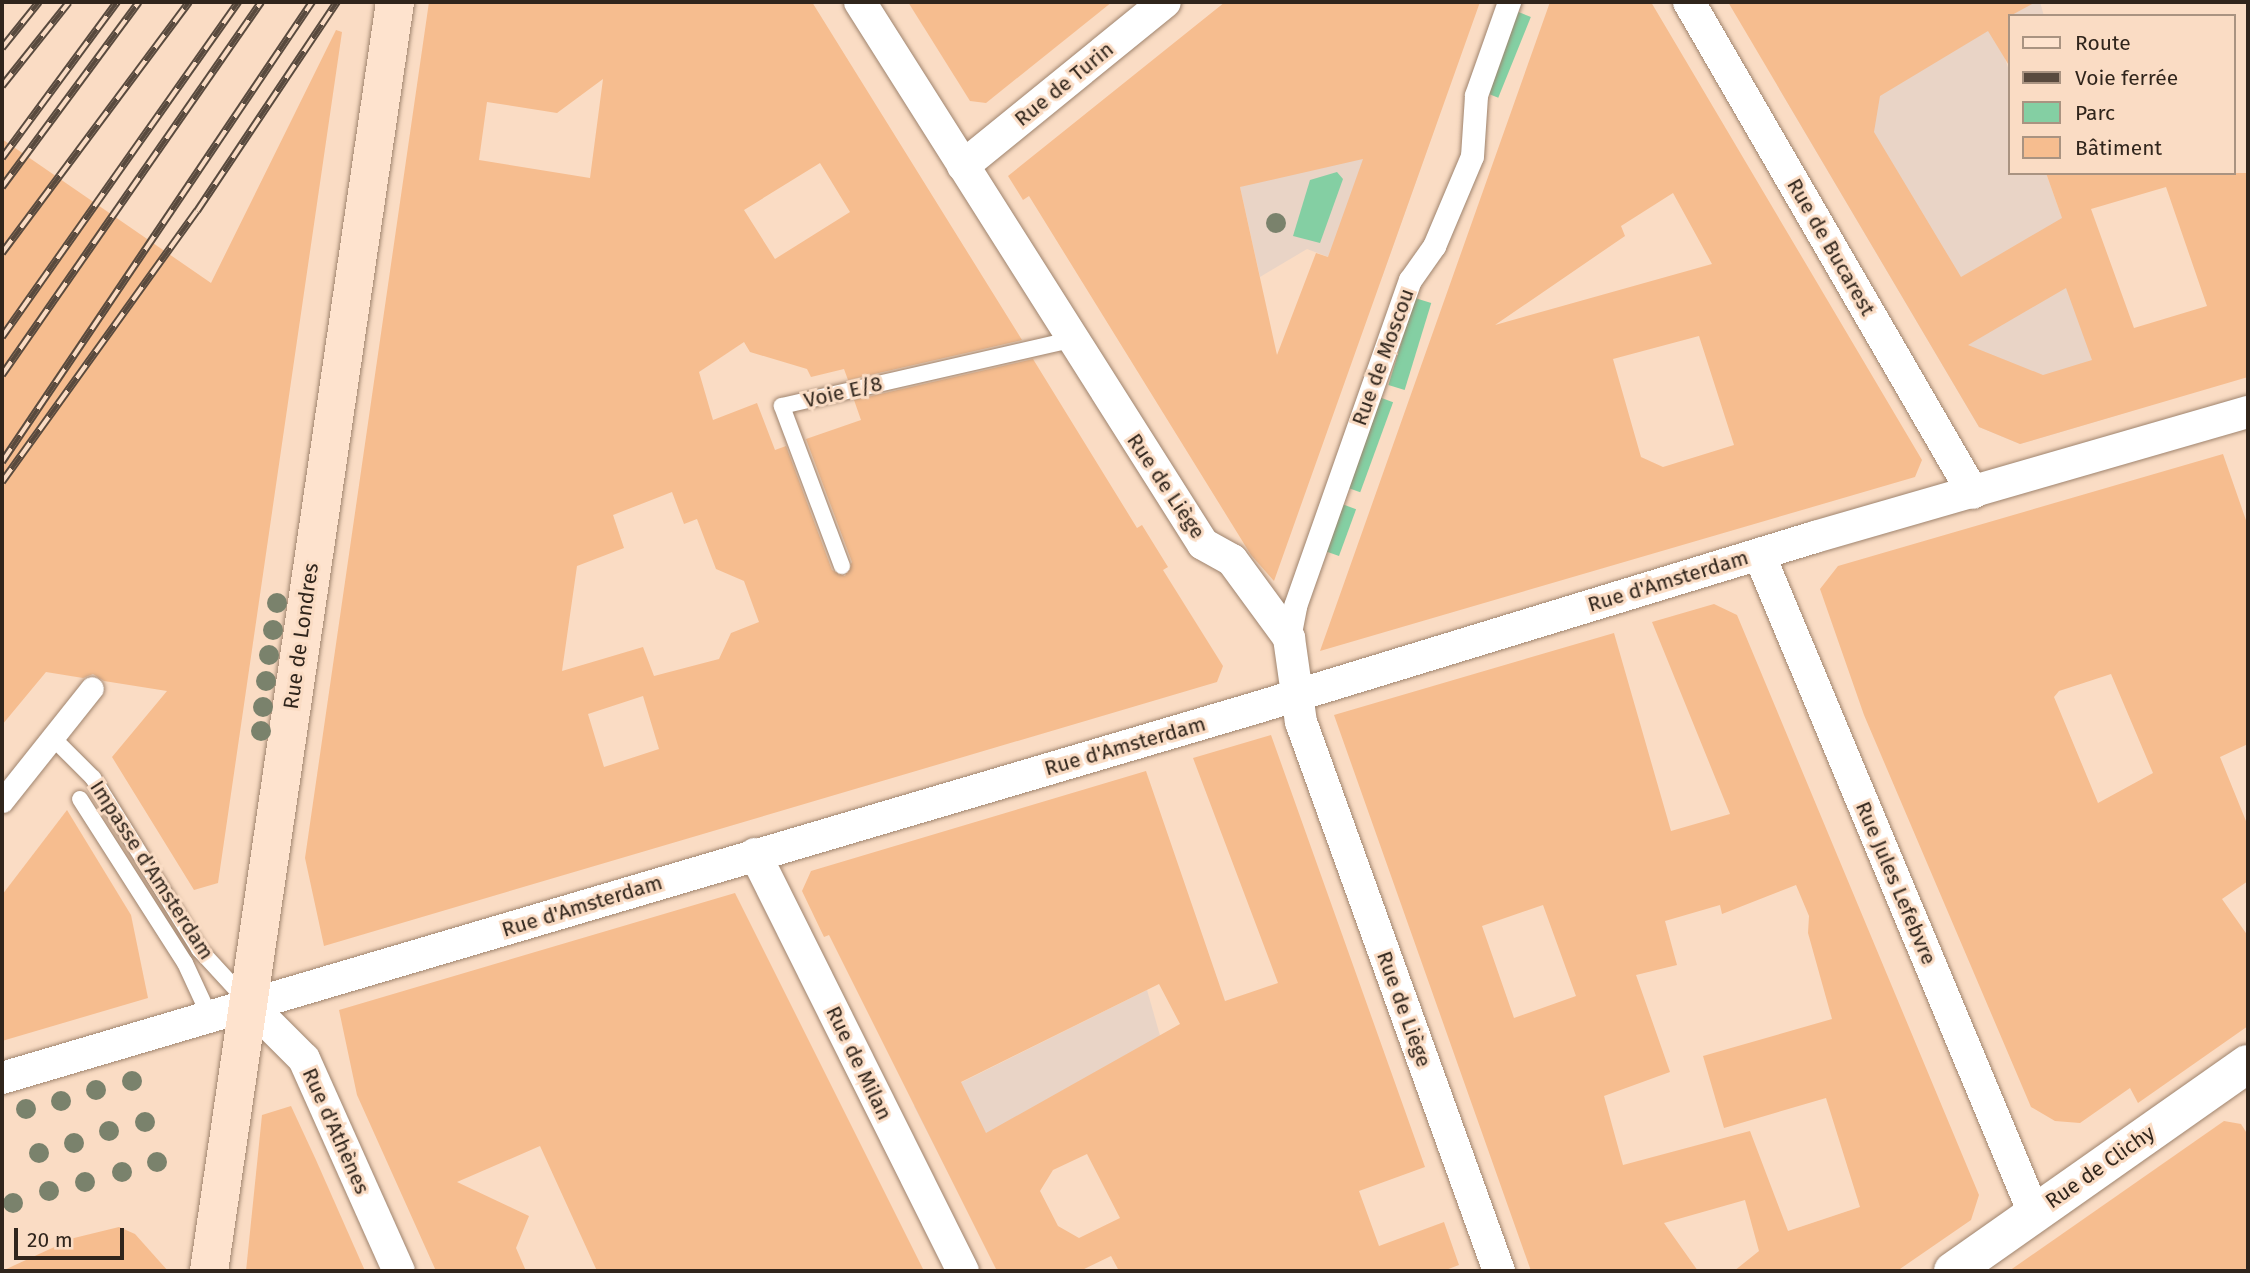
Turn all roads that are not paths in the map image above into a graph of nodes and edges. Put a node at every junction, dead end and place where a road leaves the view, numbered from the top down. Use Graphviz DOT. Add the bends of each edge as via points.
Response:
graph roads {
  1 [pos="395,2"];
  2 [pos="860,2"];
  3 [pos="1165,2"];
  4 [pos="1509,2"];
  5 [pos="1689,2"];
  6 [pos="963,166"];
  7 [pos="1070,340"];
  8 [pos="2247,417"];
  9 [pos="1973,493"];
  10 [pos="1759,554"];
  11 [pos="842,566"];
  12 [pos="1289,638"];
  13 [pos="92,688"];
  14 [pos="1300,694"];
  15 [pos="52,737"];
  16 [pos="80,799"];
  17 [pos="2,801"];
  18 [pos="755,854"];
  19 [pos="250,1005"];
  20 [pos="210,1017"];
  21 [pos="2247,1069"];
  22 [pos="2,1077"];
  23 [pos="2034,1213"];
  24 [pos="209,1271"];
  25 [pos="400,1271"];
  26 [pos="963,1271"];
  27 [pos="1499,1271"];
  28 [pos="1953,1271"];
  1 -- 19 [label="main road, Rue de Londres"];
  2 -- 6 [label="street, Rue de Liège"];
  3 -- 6 [label="street, Rue de Turin"];
  4 -- 12 [label="street, Rue de Moscou" via="1476,95 1472,156 1434,246 1410,280 1295,606"];
  5 -- 9 [label="street, Rue de Bucarest"];
  6 -- 7 [label="street, Rue de Liège"];
  7 -- 11 [label="lane, Voie E/8" via="782,406"];
  7 -- 12 [label="street, Rue de Liège" via="1203,544 1232,560"];
  8 -- 9 [label="street, Rue d'Amsterdam"];
  9 -- 10 [label="street, Rue d'Amsterdam"];
  10 -- 14 [label="street, Rue d'Amsterdam"];
  10 -- 23 [label="street, Rue Jules Lefebvre"];
  12 -- 14 [label="street, Rue de Liège"];
  13 -- 15 [label="street"];
  14 -- 18 [label="street, Rue d'Amsterdam"];
  14 -- 27 [label="street, Rue de Liège" via="1301,722"];
  15 -- 17 [label="street"];
  15 -- 19 [label="lane, Impasse d'Amsterdam" via="93,778 200,949"];
  16 -- 20 [label="lane" via="186,963"];
  18 -- 19 [label="street, Rue d'Amsterdam"];
  18 -- 26 [label="street, Rue de Milan"];
  19 -- 20 [label="street, Rue d'Amsterdam"];
  19 -- 24 [label="main road, Rue de Londres"];
  19 -- 25 [label="street, Rue d'Athènes" via="304,1059"];
  20 -- 22 [label="street, Rue d'Amsterdam"];
  21 -- 23 [label="street, Rue de Clichy"];
  23 -- 28 [label="street, Rue de Clichy"];
}
